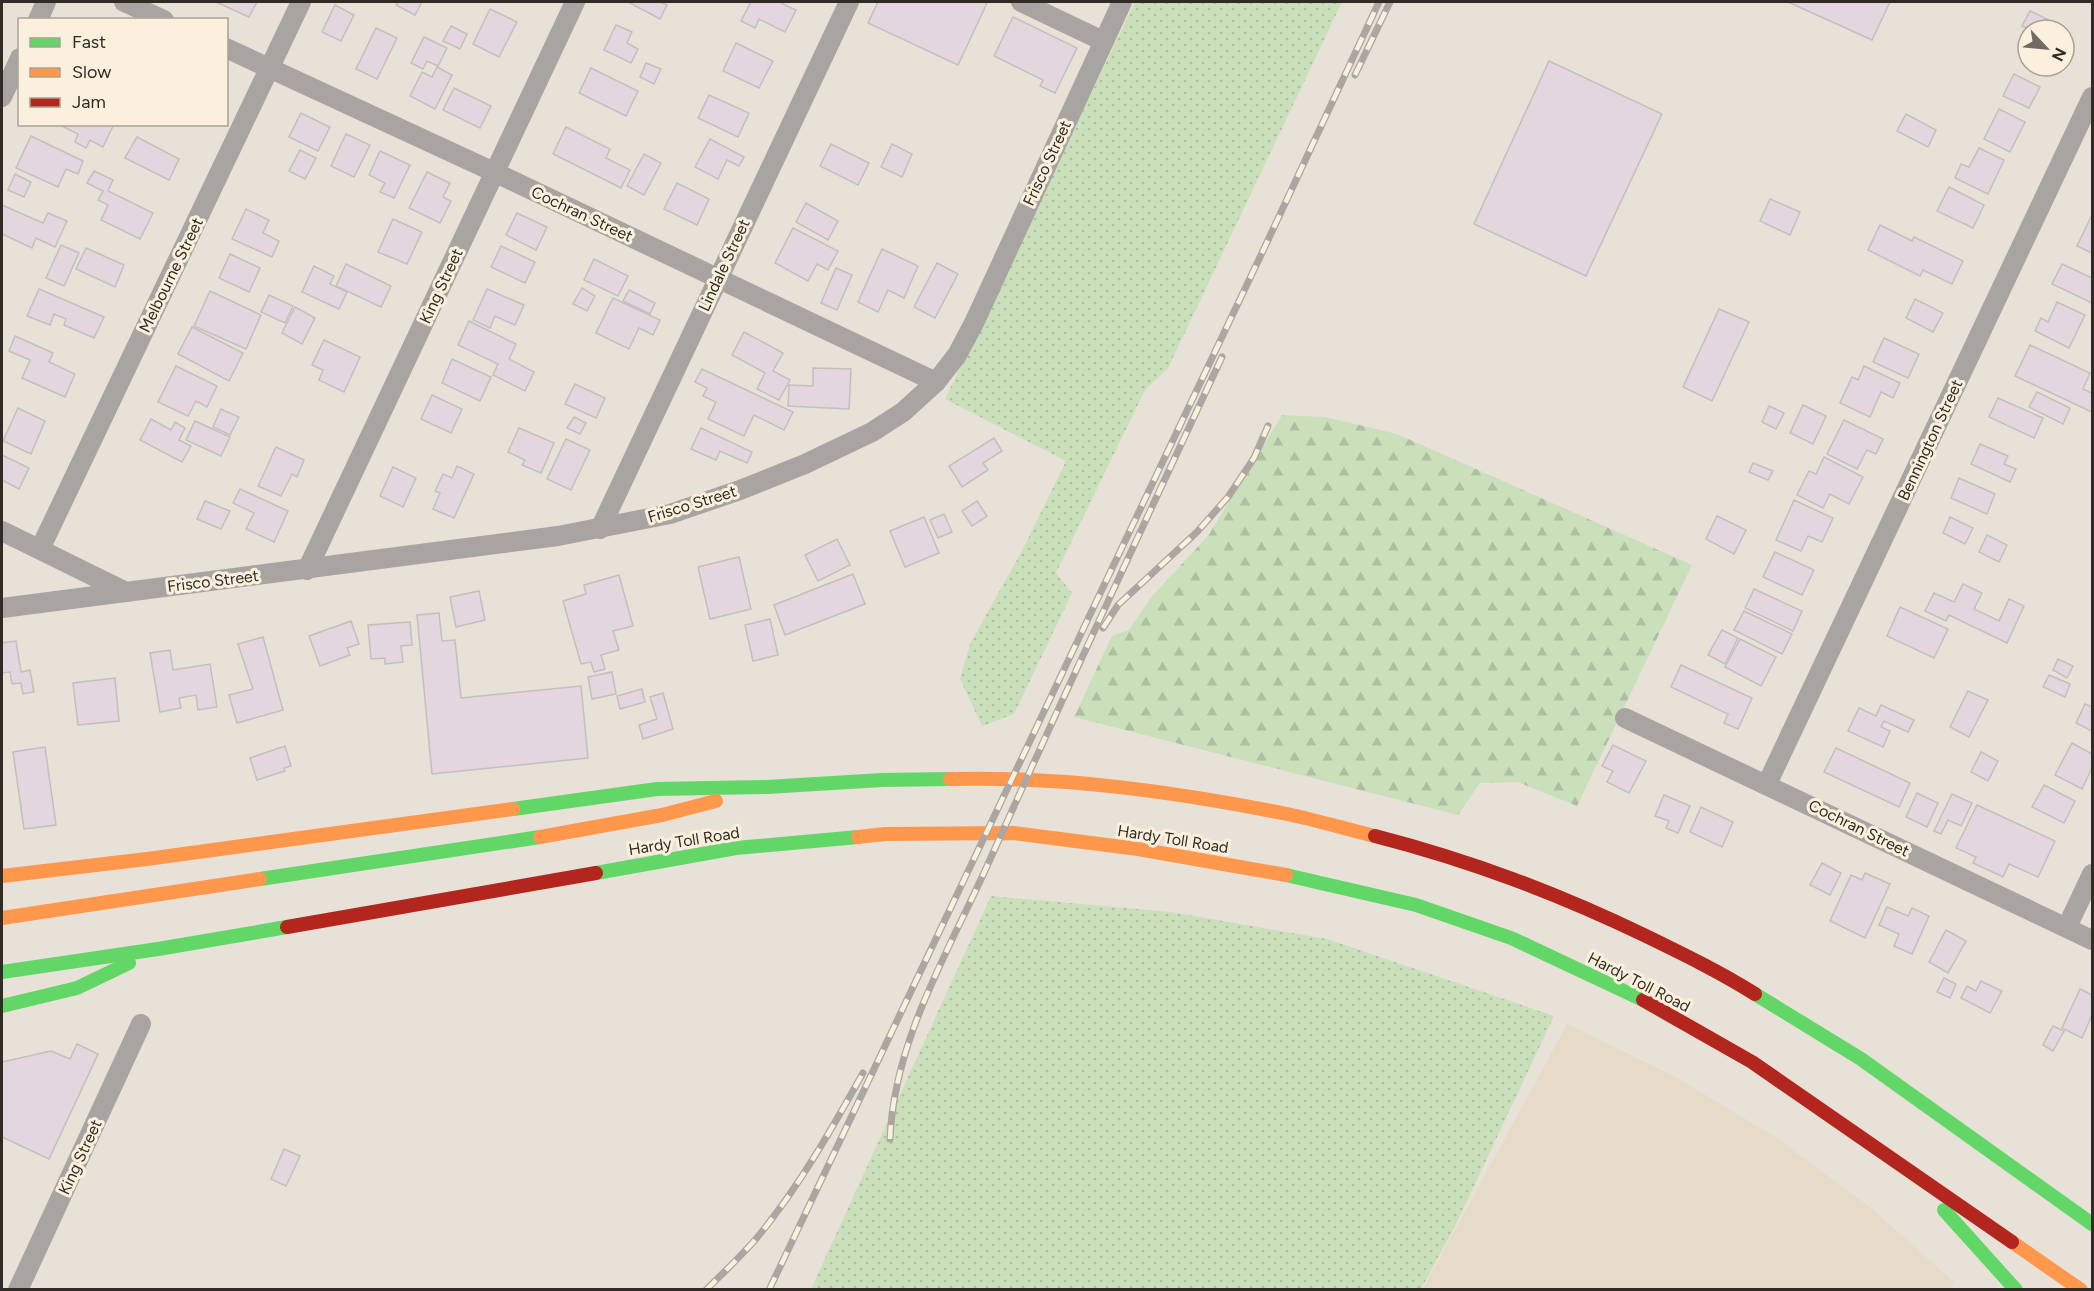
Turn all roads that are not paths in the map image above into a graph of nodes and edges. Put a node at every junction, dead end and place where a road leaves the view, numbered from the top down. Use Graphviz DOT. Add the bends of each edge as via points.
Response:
graph roads {
  1 [pos="46,2"];
  2 [pos="124,2"];
  3 [pos="301,2"];
  4 [pos="575,2"];
  5 [pos="849,2"];
  6 [pos="1021,2"];
  7 [pos="1122,2"];
  8 [pos="39,18"];
  9 [pos="160,18"];
  10 [pos="1103,41"];
  11 [pos="228,49"];
  12 [pos="18,62"];
  13 [pos="270,68"];
  14 [pos="2,97"];
  15 [pos="2092,97"];
  16 [pos="494,172"];
  17 [pos="718,278"];
  18 [pos="936,382"];
  19 [pos="600,529"];
  20 [pos="2,531"];
  21 [pos="40,549"];
  22 [pos="307,570"];
  23 [pos="126,592"];
  24 [pos="2,608"];
  25 [pos="1625,718"];
  26 [pos="1767,784"];
  27 [pos="767,787"];
  28 [pos="2092,874"];
  29 [pos="2,876"];
  30 [pos="2,918"];
  31 [pos="2067,927"];
  32 [pos="2092,939"];
  33 [pos="158,949"];
  34 [pos="2,972"];
  35 [pos="2,1006"];
  36 [pos="141,1024"];
  37 [pos="1897,1161"];
  38 [pos="2092,1224"];
  39 [pos="18,1290"];
  40 [pos="2016,1290"];
  41 [pos="2081,1290"];
  1 -- 8 [label="street"];
  2 -- 9 [label="street"];
  3 -- 13 [label="street, Melbourne Street"];
  4 -- 16 [label="street, King Street"];
  5 -- 17 [label="street, Lindale Street"];
  6 -- 10 [label="street"];
  7 -- 10 [label="street, Frisco Street"];
  10 -- 18 [label="street, Frisco Street" via="974,323 957,355"];
  11 -- 13 [label="street, Cochran Street"];
  12 -- 14 [label="street"];
  13 -- 16 [label="street, Cochran Street"];
  13 -- 21 [label="street, Melbourne Street"];
  15 -- 26 [label="street, Bennington Street"];
  16 -- 17 [label="street, Cochran Street"];
  16 -- 22 [label="street, King Street"];
  17 -- 18 [label="street, Cochran Street"];
  17 -- 19 [label="street, Lindale Street"];
  18 -- 19 [label="street, Frisco Street" via="880,427 805,464 670,514"];
  19 -- 22 [label="street, Frisco Street"];
  20 -- 21 [label="street"];
  21 -- 23 [label="street"];
  22 -- 23 [label="street, Frisco Street"];
  23 -- 24 [label="street, Frisco Street"];
  25 -- 26 [label="street, Cochran Street"];
  26 -- 31 [label="street, Cochran Street"];
  27 -- 29 [label="highway" via="657,789"];
  27 -- 30 [label="highway" via="662,815 573,832"];
  27 -- 38 [label="highway" via="974,778 1065,781 1288,814 1436,852 1597,913 1718,971 1861,1059"];
  28 -- 31 [label="street"];
  31 -- 32 [label="street, Cochran Street"];
  33 -- 34 [label="highway"];
  33 -- 35 [label="highway" via="77,988"];
  33 -- 37 [label="highway, Hardy Toll Road" via="736,848 885,834 1013,833 1138,849 1286,875 1416,905 1511,938 1632,994 1752,1062"];
  36 -- 39 [label="street, King Street"];
  37 -- 40 [label="highway"];
  37 -- 41 [label="highway, Hardy Toll Road"];
}
